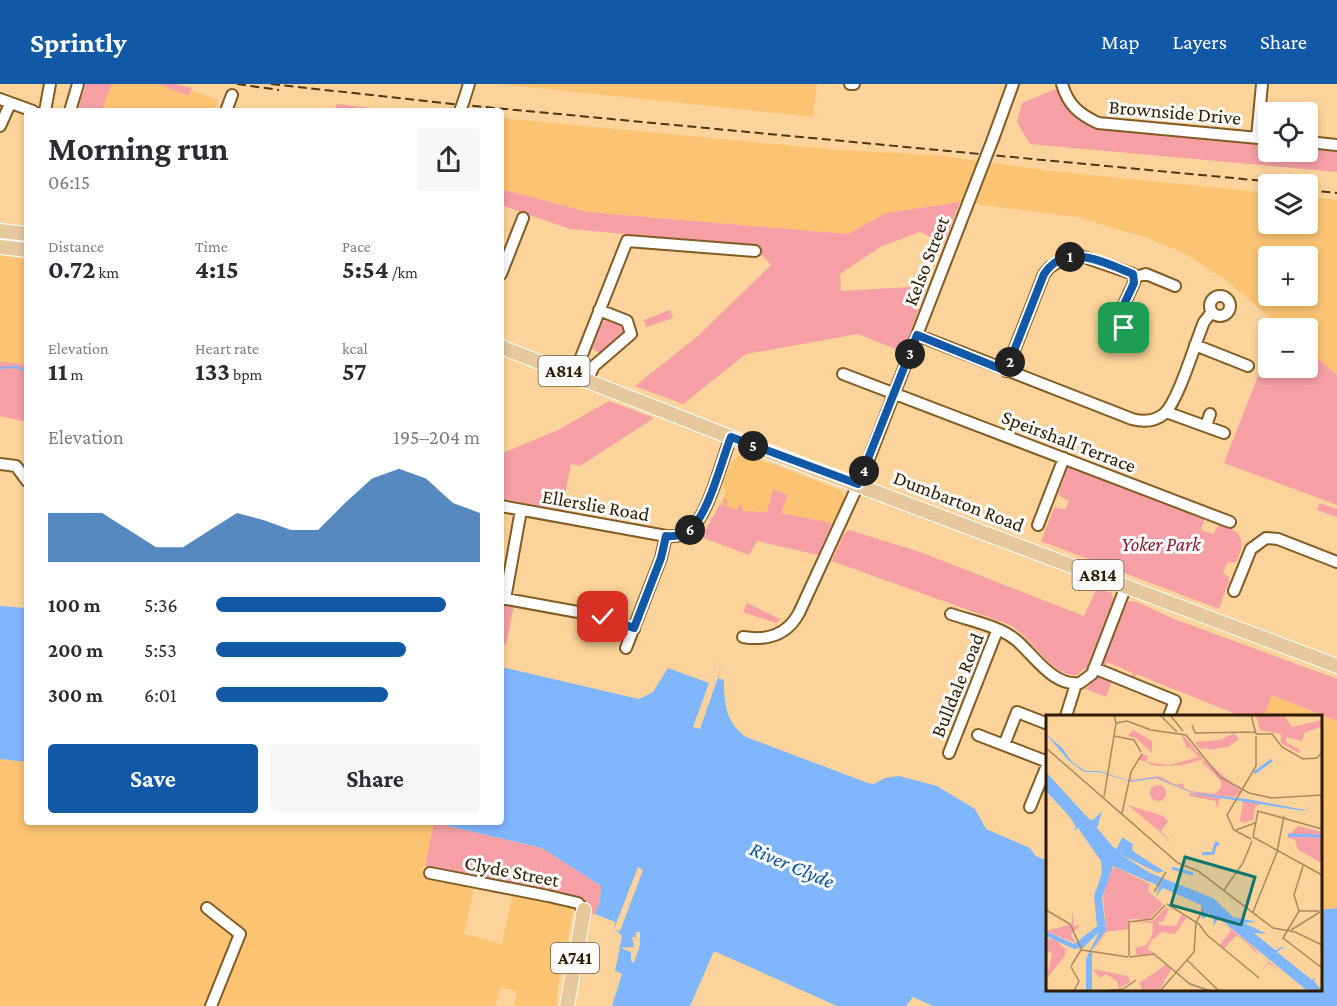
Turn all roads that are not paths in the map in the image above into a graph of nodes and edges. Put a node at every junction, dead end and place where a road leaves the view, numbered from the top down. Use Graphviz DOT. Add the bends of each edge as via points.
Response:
graph roads {
  1 [pos="50,84"];
  2 [pos="78,84"];
  3 [pos="469,84"];
  4 [pos="1013,84"];
  5 [pos="1062,84"];
  6 [pos="1262,84"];
  7 [pos="232,95"];
  8 [pos="5,102"];
  9 [pos="24,108"];
  10 [pos="46,108"];
  11 [pos="71,108"];
  12 [pos="227,108"];
  13 [pos="461,108"];
  14 [pos="0,126"];
  15 [pos="1257,138"];
  16 [pos="1318,143"];
  17 [pos="1337,145"];
  18 [pos="523,218"];
  19 [pos="0,231"];
  20 [pos="24,234"];
  21 [pos="0,247"];
  22 [pos="24,250"];
  23 [pos="756,250"];
  24 [pos="504,266"];
  25 [pos="1135,277"];
  26 [pos="1175,285"];
  27 [pos="599,310"];
  28 [pos="1120,313"];
  29 [pos="1211,313"];
  30 [pos="917,335"];
  31 [pos="1195,345"];
  32 [pos="504,348"];
  33 [pos="1248,366"];
  34 [pos="1006,371"];
  35 [pos="843,374"];
  36 [pos="580,377"];
  37 [pos="894,394"];
  38 [pos="1166,412"];
  39 [pos="1210,414"];
  40 [pos="1206,426"];
  41 [pos="1224,433"];
  42 [pos="731,437"];
  43 [pos="1064,458"];
  44 [pos="0,464"];
  45 [pos="24,477"];
  46 [pos="858,484"];
  47 [pos="504,507"];
  48 [pos="521,510"];
  49 [pos="1230,522"];
  50 [pos="1038,525"];
  51 [pos="666,536"];
  52 [pos="1337,562"];
  53 [pos="1126,586"];
  54 [pos="1234,591"];
  55 [pos="504,593"];
  56 [pos="504,598"];
  57 [pos="951,614"];
  58 [pos="634,628"];
  59 [pos="998,631"];
  60 [pos="744,637"];
  61 [pos="626,648"];
  62 [pos="1337,666"];
  63 [pos="1094,668"];
  64 [pos="1076,684"];
  65 [pos="1067,715"];
  66 [pos="1170,715"];
  67 [pos="1046,724"];
  68 [pos="978,735"];
  69 [pos="1004,745"];
  70 [pos="949,753"];
  71 [pos="1046,763"];
  72 [pos="1046,766"];
  73 [pos="1030,807"];
  74 [pos="430,873"];
  75 [pos="207,908"];
  76 [pos="584,910"];
  77 [pos="211,1006"];
  78 [pos="567,1006"];
  1 -- 10 [label="street"];
  2 -- 11 [label="street"];
  3 -- 13 [label="street, bridge"];
  4 -- 30 [label="street, Kelso Street, bridge"];
  5 -- 15 [label="street, Brownside Drive" via="1069,102 1080,114 1098,123"];
  6 -- 15 [label="street"];
  7 -- 12 [label="street"];
  8 -- 9 [label="street"];
  8 -- 14 [label="street"];
  16 -- 17 [label="street"];
  18 -- 24 [label="street"];
  19 -- 20 [label="main road"];
  21 -- 22 [label="main road"];
  23 -- 27 [label="street" via="627,241"];
  25 -- 26 [label="street" via="1146,274"];
  25 -- 28 [label="street"];
  25 -- 34 [label="street" via="1086,256 1054,263 1044,274"];
  27 -- 36 [label="street"];
  27 -- 36 [label="street" via="624,319 631,332 628,340"];
  29 -- 31 [label="street"];
  30 -- 34 [label="street"];
  30 -- 37 [label="street, Kelso Street"];
  31 -- 33 [label="street"];
  31 -- 38 [label="street"];
  32 -- 36 [label="main road, Dumbarton Road / A814"];
  34 -- 38 [label="street" via="1132,419 1152,420"];
  35 -- 37 [label="street, Speirshall Terrace"];
  36 -- 42 [label="main road, Dumbarton Road / A814"];
  37 -- 43 [label="street, Speirshall Terrace"];
  37 -- 46 [label="street, Kelso Street"];
  38 -- 40 [label="street"];
  39 -- 40 [label="street"];
  40 -- 41 [label="street"];
  42 -- 46 [label="main road, Dumbarton Road / A814"];
  42 -- 51 [label="street, Ellerslie Road" via="695,525 681,535"];
  43 -- 49 [label="street, Speirshall Terrace"];
  43 -- 50 [label="street"];
  44 -- 45 [label="street" via="16,466"];
  46 -- 53 [label="main road, Dumbarton Road / A814"];
  46 -- 60 [label="street, Kelso Street" via="792,624 774,636"];
  47 -- 48 [label="street, Ellerslie Road"];
  48 -- 51 [label="street, Ellerslie Road"];
  48 -- 55 [label="street"];
  51 -- 58 [label="street"];
  52 -- 54 [label="street" via="1278,539 1260,540 1251,549"];
  53 -- 62 [label="main road, Dumbarton Road / A814"];
  53 -- 63 [label="street"];
  56 -- 58 [label="street" via="600,616"];
  57 -- 59 [label="street"];
  58 -- 61 [label="street"];
  59 -- 64 [label="street" via="1016,640 1045,669"];
  59 -- 70 [label="street, Bulldale Road"];
  63 -- 64 [label="street" via="1089,678"];
  63 -- 66 [label="street" via="1175,701"];
  64 -- 65 [label="street"];
  67 -- 69 [label="street" via="1017,712"];
  68 -- 69 [label="street"];
  69 -- 71 [label="street"];
  72 -- 73 [label="street"];
  74 -- 76 [label="street, Clyde Street" via="578,903"];
  75 -- 77 [label="street" via="240,934"];
  76 -- 78 [label="main road, A741"];
}
